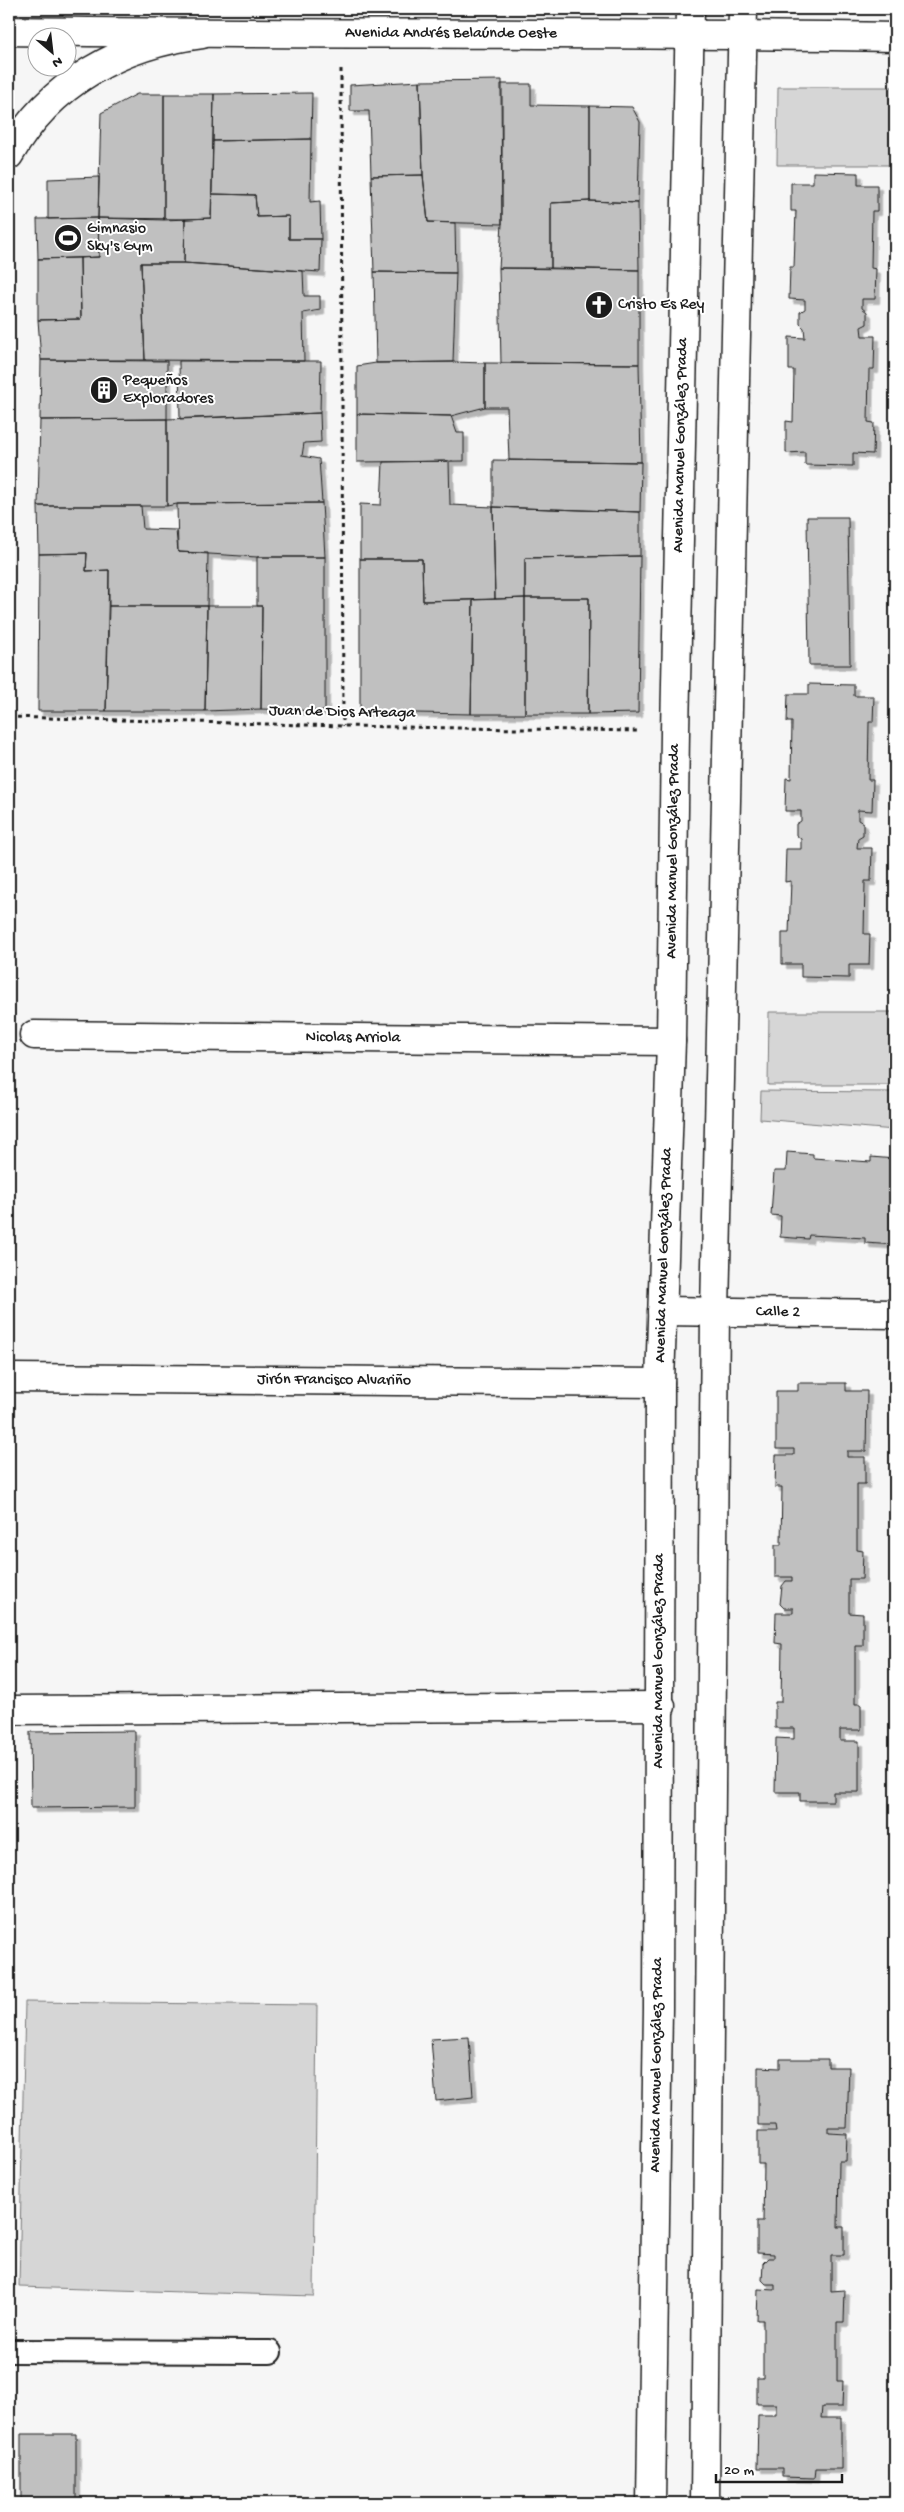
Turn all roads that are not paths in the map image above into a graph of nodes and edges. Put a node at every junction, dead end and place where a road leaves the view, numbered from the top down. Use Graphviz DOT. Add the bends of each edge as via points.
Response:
graph roads {
  1 [pos="690,21"];
  2 [pos="743,22"];
  3 [pos="9,31"];
  4 [pos="202,34"];
  5 [pos="895,37"];
  6 [pos="9,155"];
  7 [pos="34,1035"];
  8 [pos="671,1040"];
  9 [pos="662,1311"];
  10 [pos="715,1312"];
  11 [pos="895,1314"];
  12 [pos="9,1378"];
  13 [pos="660,1383"];
  14 [pos="661,1706"];
  15 [pos="9,1710"];
  16 [pos="9,2351"];
  17 [pos="270,2352"];
  18 [pos="651,2503"];
  19 [pos="705,2503"];
  1 -- 2 [label="street, Avenida Andrés Belaúnde Oeste"];
  1 -- 4 [label="street, Avenida Andrés Belaúnde Oeste" via="341,33"];
  1 -- 8 [label="street, Avenida Manuel González Prada"];
  2 -- 5 [label="street, Avenida Andrés Belaúnde Oeste"];
  2 -- 10 [label="street"];
  3 -- 4 [label="street, Avenida Andrés Belaúnde Oeste"];
  4 -- 6 [label="street" via="146,45 94,68 49,103"];
  7 -- 8 [label="street, Nicolas Arriola"];
  8 -- 9 [label="street, Avenida Manuel González Prada"];
  9 -- 10 [label="street, Calle 2"];
  9 -- 13 [label="street, Avenida Manuel González Prada"];
  10 -- 11 [label="street, Calle 2"];
  10 -- 19 [label="street"];
  12 -- 13 [label="street, Jirón Francisco Alvariño"];
  13 -- 14 [label="street, Avenida Manuel González Prada"];
  14 -- 15 [label="street"];
  14 -- 18 [label="street, Avenida Manuel González Prada"];
  16 -- 17 [label="lane"];
}
